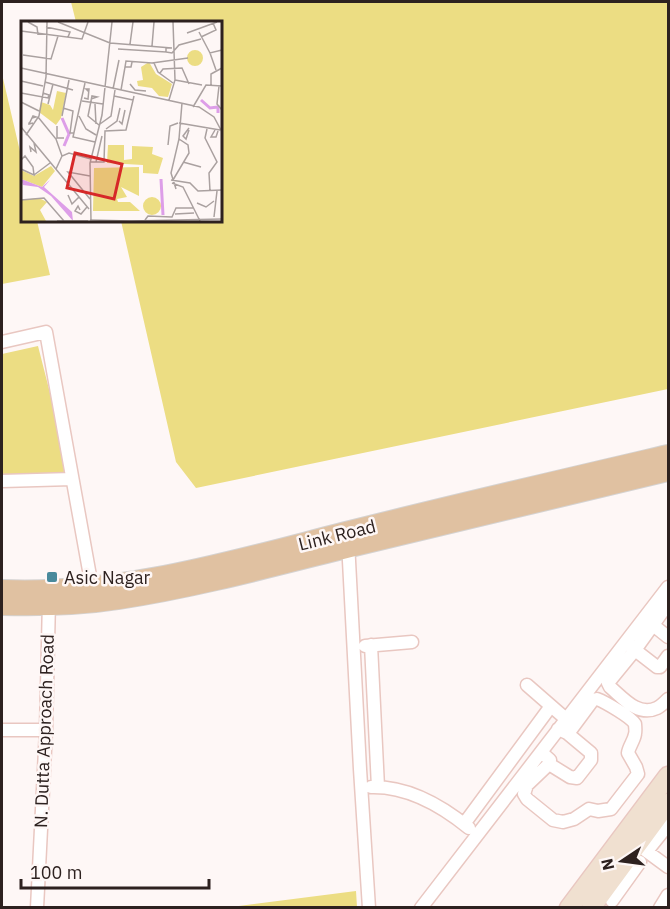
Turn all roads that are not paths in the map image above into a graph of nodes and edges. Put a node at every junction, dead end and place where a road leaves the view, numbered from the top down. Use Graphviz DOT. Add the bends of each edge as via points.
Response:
graph roads {
  1 [pos="2,342"];
  2 [pos="669,454"];
  3 [pos="669,471"];
  4 [pos="72,479"];
  5 [pos="2,481"];
  6 [pos="348,540"];
  7 [pos="92,587"];
  8 [pos="147,587"];
  9 [pos="669,587"];
  10 [pos="2,590"];
  11 [pos="49,598"];
  12 [pos="2,604"];
  13 [pos="669,604"];
  14 [pos="649,622"];
  15 [pos="669,637"];
  16 [pos="412,642"];
  17 [pos="371,645"];
  18 [pos="353,646"];
  19 [pos="630,646"];
  20 [pos="669,656"];
  21 [pos="527,685"];
  22 [pos="669,699"];
  23 [pos="552,706"];
  24 [pos="566,718"];
  25 [pos="2,730"];
  26 [pos="46,730"];
  27 [pos="563,731"];
  28 [pos="541,752"];
  29 [pos="549,764"];
  30 [pos="377,768"];
  31 [pos="360,769"];
  32 [pos="669,776"];
  33 [pos="361,787"];
  34 [pos="378,787"];
  35 [pos="485,795"];
  36 [pos="669,803"];
  37 [pos="499,806"];
  38 [pos="464,824"];
  39 [pos="669,825"];
  40 [pos="477,834"];
  41 [pos="641,852"];
  42 [pos="669,867"];
  43 [pos="669,895"];
  44 [pos="606,902"];
  45 [pos="38,908"];
  46 [pos="369,908"];
  47 [pos="421,908"];
  48 [pos="569,908"];
  49 [pos="660,908"];
  1 -- 4 [label="street" via="46,332"];
  2 -- 6 [label="main road, Link Road"];
  3 -- 6 [label="main road"];
  4 -- 5 [label="street"];
  4 -- 7 [label="street"];
  6 -- 8 [label="main road" via="236,576"];
  6 -- 18 [label="street"];
  7 -- 8 [label="main road"];
  7 -- 11 [label="main road"];
  8 -- 11 [label="main road" via="118,599"];
  9 -- 14 [label="street"];
  10 -- 11 [label="main road"];
  11 -- 12 [label="main road"];
  11 -- 26 [label="street, N. Dutta Approach Road"];
  13 -- 14 [label="street"];
  14 -- 15 [label="street"];
  14 -- 19 [label="street"];
  16 -- 17 [label="street"];
  17 -- 18 [label="street"];
  17 -- 30 [label="street"];
  18 -- 31 [label="street"];
  19 -- 20 [label="street" via="657,667"];
  19 -- 22 [label="street" via="608,683 610,687 637,709 657,708"];
  19 -- 24 [label="street"];
  21 -- 23 [label="street"];
  23 -- 24 [label="street"];
  23 -- 35 [label="street"];
  24 -- 27 [label="street"];
  25 -- 26 [label="street"];
  26 -- 45 [label="street, N. Dutta Approach Road"];
  27 -- 28 [label="street"];
  27 -- 29 [label="street" via="591,753 591,760 577,778"];
  27 -- 29 [label="street" via="593,700 602,701 635,725 628,753 638,774 611,809 589,809 563,822 553,820 524,794 527,785"];
  28 -- 29 [label="street" via="550,760"];
  28 -- 37 [label="street"];
  30 -- 31 [label="street"];
  30 -- 34 [label="street"];
  31 -- 33 [label="street"];
  32 -- 48 [label="main road"];
  33 -- 34 [label="street"];
  33 -- 46 [label="street"];
  34 -- 38 [label="street" via="410,793"];
  35 -- 37 [label="street"];
  35 -- 38 [label="street"];
  36 -- 41 [label="main road"];
  37 -- 40 [label="street"];
  38 -- 40 [label="street"];
  39 -- 41 [label="street"];
  40 -- 47 [label="street"];
  41 -- 42 [label="street"];
  41 -- 44 [label="main road"];
  43 -- 49 [label="street"];
}
